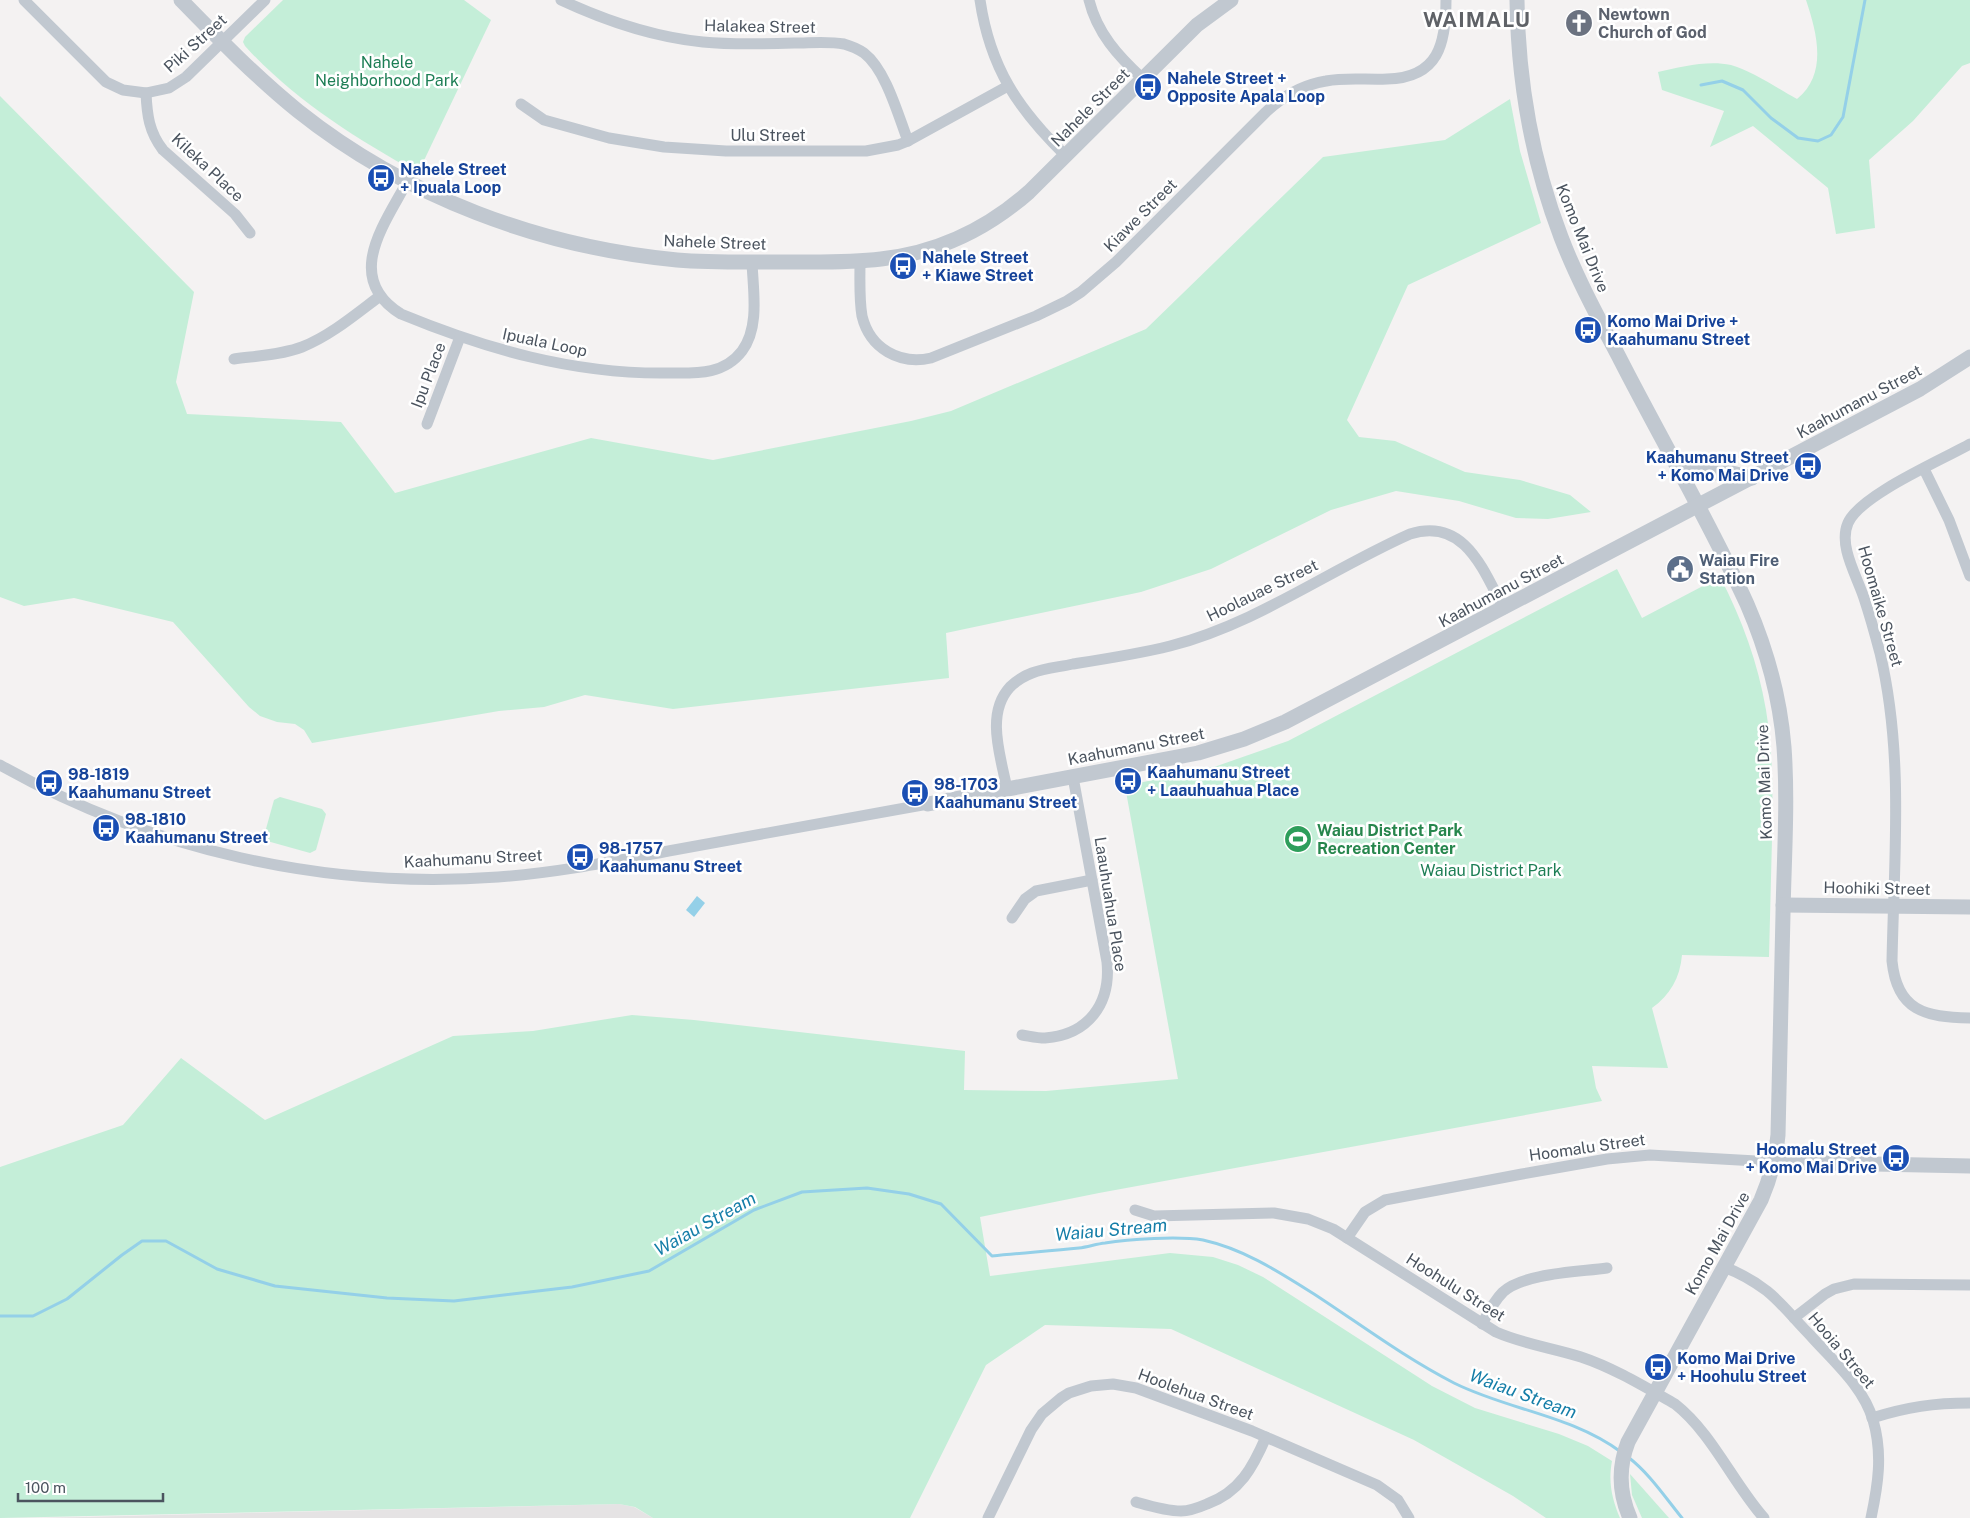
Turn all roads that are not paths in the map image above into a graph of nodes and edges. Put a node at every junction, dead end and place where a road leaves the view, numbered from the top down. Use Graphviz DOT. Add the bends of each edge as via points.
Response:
graph roads {
  1 [pos="24,0"];
  2 [pos="181,0"];
  3 [pos="265,0"];
  4 [pos="561,0"];
  5 [pos="980,0"];
  6 [pos="1089,0"];
  7 [pos="1446,0"];
  8 [pos="1517,0"];
  9 [pos="1222,2"];
  10 [pos="222,42"];
  11 [pos="1143,79"];
  12 [pos="1008,86"];
  13 [pos="146,93"];
  14 [pos="521,104"];
  15 [pos="908,141"];
  16 [pos="1066,156"];
  17 [pos="407,182"];
  18 [pos="250,233"];
  19 [pos="860,261"];
  20 [pos="752,262"];
  21 [pos="380,296"];
  22 [pos="460,336"];
  23 [pos="1970,357"];
  24 [pos="234,359"];
  25 [pos="427,424"];
  26 [pos="1970,444"];
  27 [pos="1671,456"];
  28 [pos="1924,469"];
  29 [pos="1752,478"];
  30 [pos="1697,507"];
  31 [pos="1970,576"];
  32 [pos="1504,609"];
  33 [pos="0,765"];
  34 [pos="1072,777"];
  35 [pos="1007,789"];
  36 [pos="928,804"];
  37 [pos="1092,880"];
  38 [pos="1783,905"];
  39 [pos="1893,906"];
  40 [pos="1970,907"];
  41 [pos="1012,918"];
  42 [pos="1970,1018"];
  43 [pos="1022,1035"];
  44 [pos="1774,1162"];
  45 [pos="1970,1166"];
  46 [pos="1135,1210"];
  47 [pos="1347,1238"];
  48 [pos="1724,1267"];
  49 [pos="1607,1268"];
  50 [pos="1970,1285"];
  51 [pos="1794,1318"];
  52 [pos="1482,1324"];
  53 [pos="1654,1393"];
  54 [pos="1970,1403"];
  55 [pos="1872,1418"];
  56 [pos="1266,1437"];
  57 [pos="1136,1502"];
  58 [pos="988,1518"];
  59 [pos="1409,1518"];
  60 [pos="1630,1518"];
  61 [pos="1764,1518"];
  62 [pos="1871,1518"];
  1 -- 13 [label="street, Piki Street" via="106,82 123,90"];
  2 -- 10 [label="street, Nahele Street"];
  3 -- 10 [label="street, Piki Street"];
  4 -- 15 [label="street, Halakea Street" via="619,24 675,38 739,44 829,43 851,46 870,58 880,72"];
  5 -- 12 [label="street" via="992,52"];
  6 -- 11 [label="street" via="1109,44"];
  7 -- 19 [label="street, Kiawe Street" via="1445,34 1431,64 1397,78 1324,81 1300,88 1283,98 1105,272 1067,301 1036,316 931,358 901,358 879,347 865,325 861,310"];
  8 -- 27 [label="street, Komo Mai Drive" via="1525,104 1552,212 1584,292"];
  9 -- 11 [label="street, Nahele Street"];
  10 -- 13 [label="street, Piki Street" via="180,82 161,91"];
  10 -- 17 [label="street, Nahele Street" via="276,93 320,127"];
  11 -- 16 [label="street, Nahele Street"];
  12 -- 15 [label="street, Ulu Street"];
  12 -- 16 [label="street" via="1026,114"];
  13 -- 18 [label="street, Kileka Place" via="149,124 162,150 236,214"];
  14 -- 15 [label="street, Ulu Street" via="544,120 609,138 664,147 726,151 866,150"];
  16 -- 19 [label="street, Nahele Street" via="1010,208 967,234 915,254"];
  17 -- 20 [label="street, Nahele Street" via="466,209 576,244 678,260"];
  17 -- 21 [label="street, Ipuala Loop" via="373,249 371,274"];
  19 -- 20 [label="street, Nahele Street"];
  20 -- 22 [label="street, Ipuala Loop" via="753,319 749,339 734,359 711,371 643,373 586,369 525,357"];
  21 -- 22 [label="street, Ipuala Loop" via="401,314"];
  21 -- 24 [label="street" via="302,347"];
  22 -- 25 [label="street, Ipu Place"];
  23 -- 29 [label="street, Kaahumanu Street" via="1920,389"];
  26 -- 28 [label="street, Hoomaike Street"];
  27 -- 29 [label="street" via="1708,473 1732,473"];
  27 -- 30 [label="street, Komo Mai Drive"];
  28 -- 31 [label="street" via="1949,520"];
  28 -- 39 [label="street, Hoomaike Street" via="1865,502 1854,513 1846,531 1848,554 1880,652 1892,717 1896,784"];
  29 -- 30 [label="street, Kaahumanu Street"];
  30 -- 32 [label="street, Kaahumanu Street"];
  30 -- 38 [label="street, Komo Mai Drive" via="1747,604 1775,687 1785,776"];
  32 -- 34 [label="street, Kaahumanu Street" via="1309,711 1264,731 1198,753"];
  32 -- 35 [label="street, Hoolauae Street" via="1476,558 1461,541 1442,532 1424,530 1410,534 1258,613 1207,635 1155,650 1045,670 1024,677 1004,695 997,715 997,734"];
  33 -- 36 [label="street, Kaahumanu Street" via="102,815 184,844 292,868 403,879 494,877 567,870"];
  34 -- 35 [label="street, Kaahumanu Street"];
  34 -- 37 [label="street, Laauhuahua Place"];
  35 -- 36 [label="street, Kaahumanu Street"];
  37 -- 41 [label="street" via="1036,891 1025,899"];
  37 -- 43 [label="street, Laauhuahua Place" via="1108,974 1102,1002 1091,1018 1072,1031 1043,1038"];
  38 -- 39 [label="street, Hoohiki Street"];
  38 -- 44 [label="street, Komo Mai Drive" via="1778,1129"];
  39 -- 40 [label="street, Hoohiki Street"];
  39 -- 42 [label="street, Hoomaike Street" via="1893,972 1902,996 1912,1006 1929,1014"];
  44 -- 45 [label="street, Hoomalu Street"];
  44 -- 47 [label="street, Hoomalu Street" via="1650,1155 1607,1159 1386,1200 1365,1212"];
  44 -- 48 [label="street, Komo Mai Drive" via="1761,1200"];
  46 -- 47 [label="street, Hoohulu Street" via="1154,1216 1287,1214 1322,1224"];
  47 -- 52 [label="street, Hoohulu Street"];
  48 -- 51 [label="street, Hooia Street" via="1768,1292"];
  48 -- 53 [label="street, Komo Mai Drive"];
  49 -- 52 [label="street" via="1515,1284 1498,1298"];
  50 -- 51 [label="street" via="1854,1284 1825,1294"];
  51 -- 55 [label="street, Hooia Street" via="1855,1386"];
  52 -- 53 [label="street, Hoohulu Street" via="1510,1338 1582,1357"];
  53 -- 60 [label="street, Komo Mai Drive" via="1628,1442 1621,1470 1622,1494"];
  53 -- 61 [label="street, Hoohulu Street" via="1675,1404 1692,1420"];
  54 -- 55 [label="street" via="1920,1405"];
  55 -- 62 [label="street, Hooia Street" via="1880,1464"];
  56 -- 57 [label="street" via="1244,1480 1226,1496 1181,1511"];
  56 -- 58 [label="street, Hoolehua Street" via="1136,1388 1113,1384 1092,1386 1061,1398 1042,1414"];
  56 -- 59 [label="street, Hoolehua Street" via="1377,1485 1398,1500"];
}
